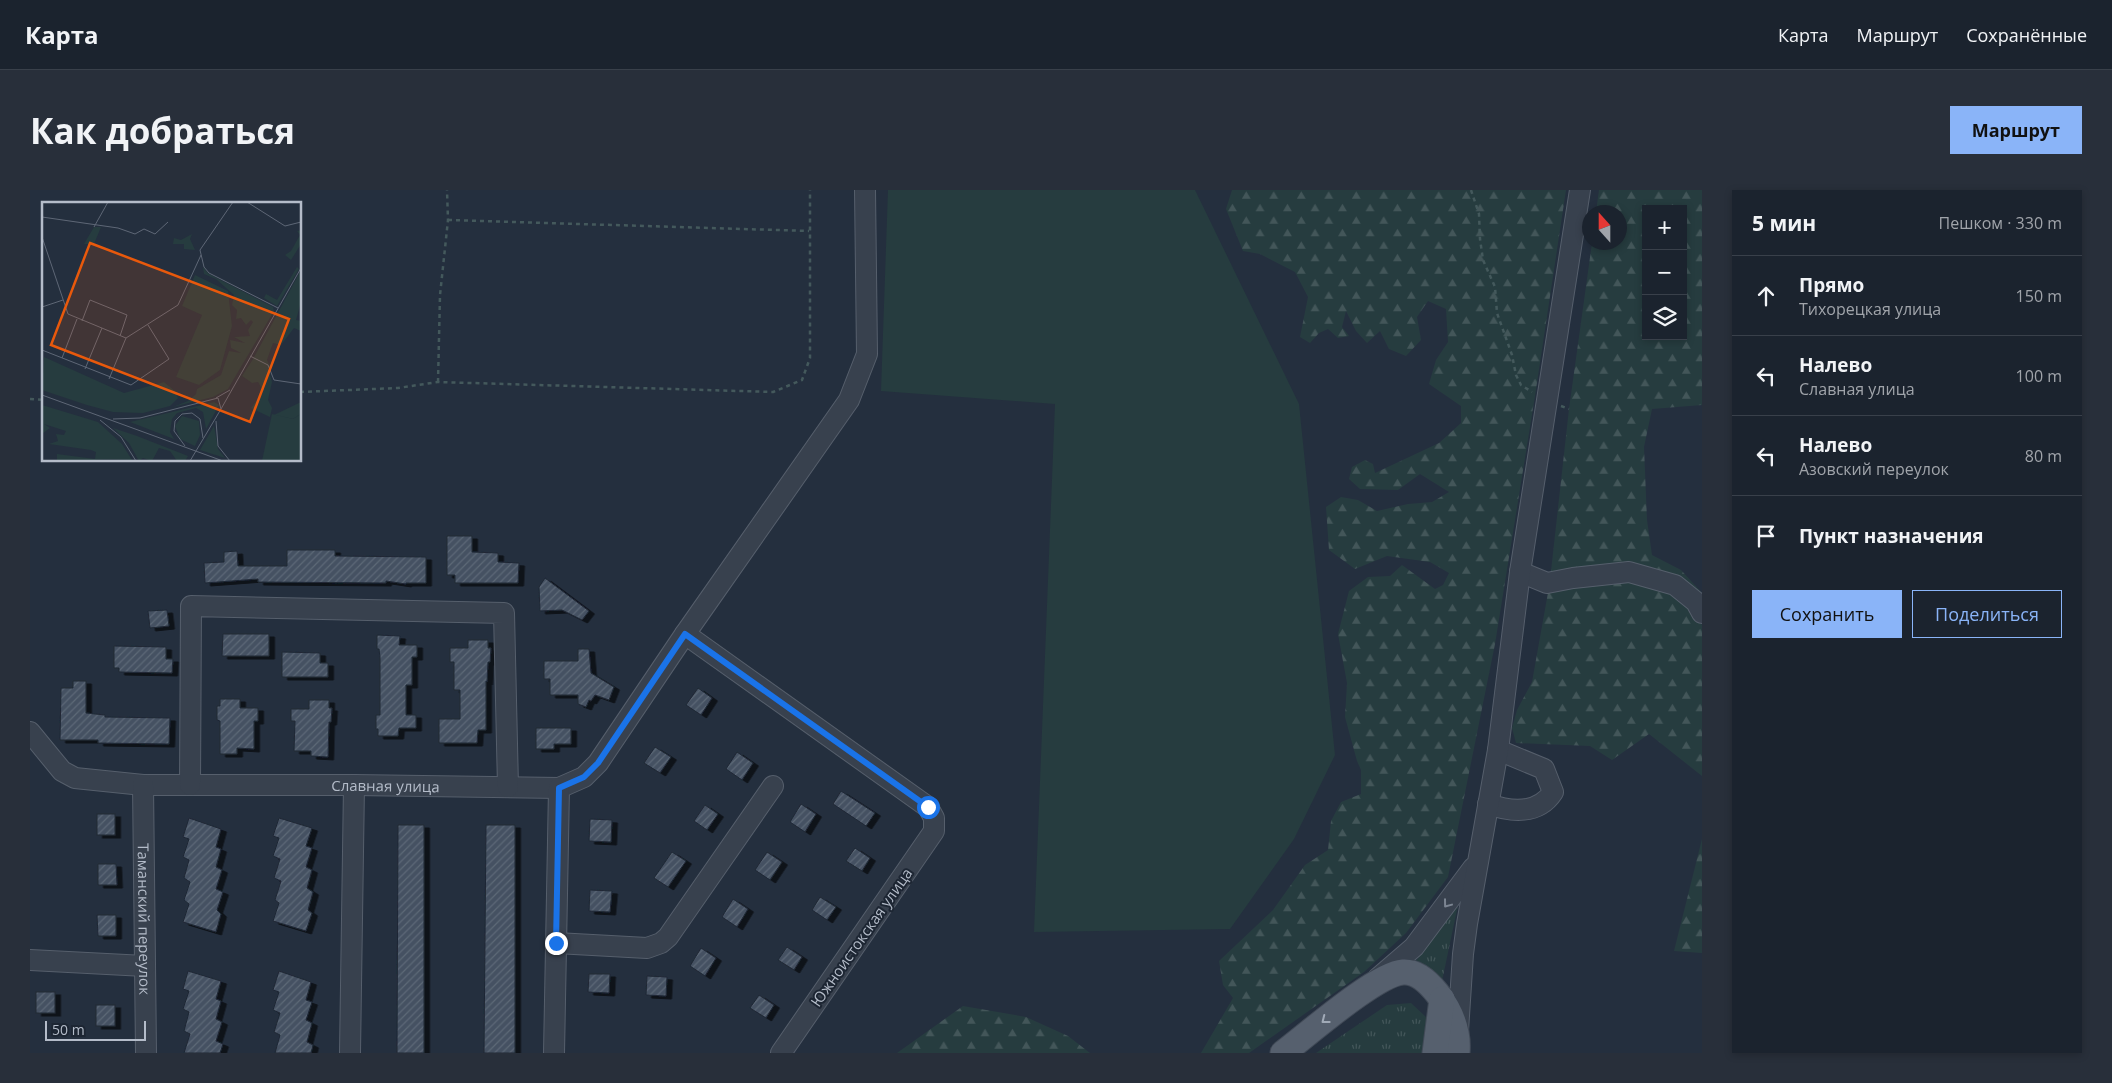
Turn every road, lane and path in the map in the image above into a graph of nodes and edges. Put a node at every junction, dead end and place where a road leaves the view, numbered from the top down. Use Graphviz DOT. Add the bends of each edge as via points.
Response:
graph roads {
  1 [pos="447,190"];
  2 [pos="810,190"];
  3 [pos="865,190"];
  4 [pos="1471,190"];
  5 [pos="1580,190"];
  6 [pos="448,220"];
  7 [pos="809,231"];
  8 [pos="438,382"];
  9 [pos="301,392"];
  10 [pos="1535,396"];
  11 [pos="1520,572"];
  12 [pos="1702,613"];
  13 [pos="685,634"];
  14 [pos="30,732"];
  15 [pos="1498,750"];
  16 [pos="143,785"];
  17 [pos="190,785"];
  18 [pos="354,785"];
  19 [pos="774,786"];
  20 [pos="508,787"];
  21 [pos="559,788"];
  22 [pos="1488,804"];
  23 [pos="1476,864"];
  24 [pos="556,943"];
  25 [pos="1462,954"];
  26 [pos="30,960"];
  27 [pos="146,966"];
  28 [pos="1364,990"];
  29 [pos="1442,999"];
  30 [pos="1458,1047"];
  31 [pos="146,1053"];
  32 [pos="350,1053"];
  33 [pos="554,1053"];
  34 [pos="781,1053"];
  35 [pos="1283,1053"];
  36 [pos="1436,1053"];
  1 -- 6 [label="path"];
  2 -- 7 [label="path"];
  3 -- 13 [label="street, Славная улица" via="867,354 849,400"];
  4 -- 10 [label="path" via="1480,214 1483,260 1494,287 1516,375 1521,385"];
  5 -- 11 [label="street"];
  6 -- 7 [label="path"];
  6 -- 8 [label="path" via="440,295"];
  7 -- 8 [label="path" via="810,358 802,380 788,386 773,392"];
  8 -- 9 [label="path" via="398,388"];
  11 -- 12 [label="street" via="1547,583 1629,572 1675,586 1696,602"];
  11 -- 15 [label="street"];
  13 -- 21 [label="street, Славная улица" via="598,763 584,777"];
  13 -- 34 [label="street, Южноистокская улица" via="928,807 934,818 934,831"];
  14 -- 16 [label="street, Славная улица" via="69,775 86,780"];
  15 -- 22 [label="street"];
  15 -- 22 [label="street" via="1544,769 1553,792 1547,801 1523,811 1505,810"];
  16 -- 17 [label="street, Славная улица"];
  16 -- 27 [label="street, Таманский переулок"];
  17 -- 18 [label="street, Славная улица"];
  17 -- 20 [label="street" via="191,606 504,613"];
  18 -- 20 [label="street, Славная улица"];
  18 -- 32 [label="street"];
  19 -- 24 [label="street" via="661,943 647,948"];
  20 -- 21 [label="street, Славная улица"];
  21 -- 24 [label="street"];
  22 -- 23 [label="street"];
  23 -- 25 [label="street"];
  23 -- 28 [label="street, one-way" via="1414,947"];
  24 -- 33 [label="street"];
  25 -- 29 [label="street"];
  25 -- 30 [label="street"];
  26 -- 27 [label="street"];
  27 -- 31 [label="street, Таманский переулок"];
  28 -- 29 [label="main road" via="1402,972 1424,979"];
  28 -- 35 [label="main road, one-way"];
  29 -- 30 [label="main road" via="1453,1019"];
  29 -- 36 [label="main road"];
}
